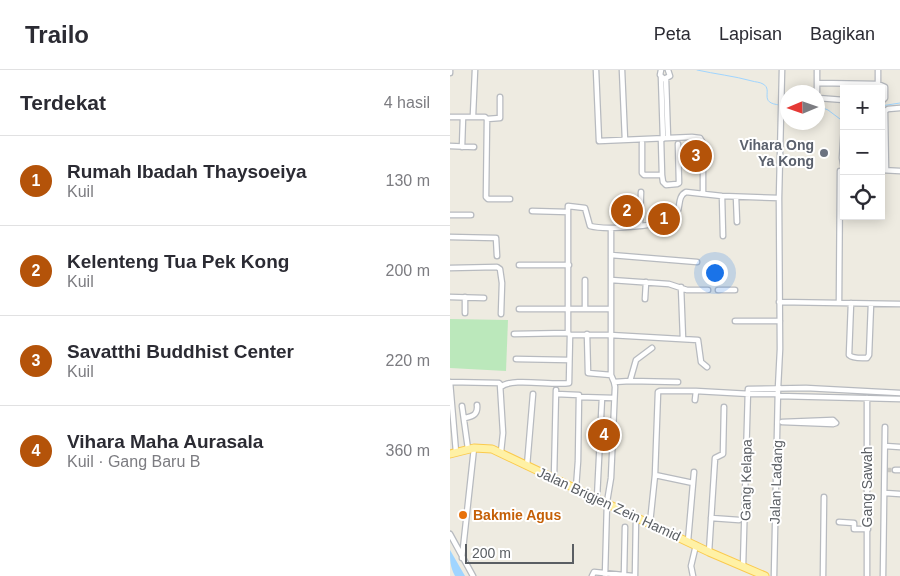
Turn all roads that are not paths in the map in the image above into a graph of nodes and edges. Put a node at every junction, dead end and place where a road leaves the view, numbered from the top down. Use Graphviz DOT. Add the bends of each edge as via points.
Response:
graph roads {
  1 [pos="475,70"];
  2 [pos="596,70"];
  3 [pos="622,70"];
  4 [pos="661,70"];
  5 [pos="668,70"];
  6 [pos="782,70"];
  7 [pos="817,70"];
  8 [pos="878,70"];
  9 [pos="663,78"];
  10 [pos="817,82"];
  11 [pos="878,84"];
  12 [pos="500,97"];
  13 [pos="825,99"];
  14 [pos="840,100"];
  15 [pos="900,108"];
  16 [pos="885,110"];
  17 [pos="473,114"];
  18 [pos="450,117"];
  19 [pos="463,117"];
  20 [pos="488,119"];
  21 [pos="664,139"];
  22 [pos="626,140"];
  23 [pos="642,143"];
  24 [pos="678,144"];
  25 [pos="450,146"];
  26 [pos="462,147"];
  27 [pos="474,147"];
  28 [pos="885,170"];
  29 [pos="900,171"];
  30 [pos="662,175"];
  31 [pos="842,175"];
  32 [pos="641,192"];
  33 [pos="704,194"];
  34 [pos="722,196"];
  35 [pos="736,197"];
  36 [pos="779,198"];
  37 [pos="510,199"];
  38 [pos="532,211"];
  39 [pos="568,212"];
  40 [pos="450,215"];
  41 [pos="471,215"];
  42 [pos="737,222"];
  43 [pos="640,225"];
  44 [pos="611,228"];
  45 [pos="722,236"];
  46 [pos="450,237"];
  47 [pos="611,255"];
  48 [pos="498,256"];
  49 [pos="697,262"];
  50 [pos="520,265"];
  51 [pos="569,266"];
  52 [pos="450,268"];
  53 [pos="584,280"];
  54 [pos="611,280"];
  55 [pos="646,282"];
  56 [pos="681,288"];
  57 [pos="708,290"];
  58 [pos="718,290"];
  59 [pos="735,290"];
  60 [pos="450,297"];
  61 [pos="465,297"];
  62 [pos="484,298"];
  63 [pos="645,299"];
  64 [pos="779,302"];
  65 [pos="839,303"];
  66 [pos="852,304"];
  67 [pos="871,304"];
  68 [pos="900,304"];
  69 [pos="584,309"];
  70 [pos="611,309"];
  71 [pos="519,310"];
  72 [pos="569,310"];
  73 [pos="465,313"];
  74 [pos="501,314"];
  75 [pos="735,321"];
  76 [pos="780,321"];
  77 [pos="514,334"];
  78 [pos="569,334"];
  79 [pos="587,334"];
  80 [pos="610,335"];
  81 [pos="683,339"];
  82 [pos="652,348"];
  83 [pos="516,360"];
  84 [pos="569,360"];
  85 [pos="707,367"];
  86 [pos="611,375"];
  87 [pos="630,381"];
  88 [pos="450,382"];
  89 [pos="614,382"];
  90 [pos="678,382"];
  91 [pos="569,383"];
  92 [pos="501,387"];
  93 [pos="778,388"];
  94 [pos="696,391"];
  95 [pos="900,393"];
  96 [pos="533,394"];
  97 [pos="569,394"];
  98 [pos="748,394"];
  99 [pos="778,395"];
  100 [pos="579,397"];
  101 [pos="602,398"];
  102 [pos="614,398"];
  103 [pos="867,398"];
  104 [pos="900,399"];
  105 [pos="695,400"];
  106 [pos="477,405"];
  107 [pos="462,406"];
  108 [pos="724,407"];
  109 [pos="465,418"];
  110 [pos="780,422"];
  111 [pos="826,422"];
  112 [pos="885,427"];
  113 [pos="600,434"];
  114 [pos="612,435"];
  115 [pos="885,446"];
  116 [pos="900,447"];
  117 [pos="471,449"];
  118 [pos="502,452"];
  119 [pos="453,453"];
  120 [pos="527,466"];
  121 [pos="694,472"];
  122 [pos="655,475"];
  123 [pos="554,478"];
  124 [pos="693,484"];
  125 [pos="576,488"];
  126 [pos="885,492"];
  127 [pos="900,493"];
  128 [pos="824,497"];
  129 [pos="597,498"];
  130 [pos="606,502"];
  131 [pos="636,516"];
  132 [pos="711,518"];
  133 [pos="739,520"];
  134 [pos="838,522"];
  135 [pos="650,523"];
  136 [pos="625,527"];
  137 [pos="868,529"];
  138 [pos="450,534"];
  139 [pos="688,541"];
  140 [pos="696,545"];
  141 [pos="709,552"];
  142 [pos="462,558"];
  143 [pos="743,566"];
  144 [pos="605,575"];
  145 [pos="473,576"];
  146 [pos="592,576"];
  147 [pos="631,576"];
  148 [pos="693,576"];
  149 [pos="765,576"];
  150 [pos="774,576"];
  151 [pos="823,576"];
  152 [pos="866,576"];
  153 [pos="883,576"];
  1 -- 17 [label="street"];
  2 -- 22 [label="street" via="598,138 603,141"];
  3 -- 22 [label="street"];
  4 -- 9 [label="street"];
  5 -- 9 [label="street" via="670,74"];
  6 -- 36 [label="street, Jalan Ladang"];
  7 -- 10 [label="street"];
  8 -- 11 [label="street"];
  9 -- 21 [label="street"];
  10 -- 11 [label="street"];
  12 -- 20 [label="street" via="500,118"];
  13 -- 14 [label="street"];
  15 -- 16 [label="street"];
  18 -- 19 [label="street"];
  19 -- 20 [label="street"];
  19 -- 26 [label="street"];
  20 -- 37 [label="street" via="486,197"];
  21 -- 22 [label="street"];
  21 -- 30 [label="street"];
  21 -- 33 [label="street" via="701,139"];
  23 -- 30 [label="street" via="642,173"];
  24 -- 30 [label="street" via="679,182 666,185"];
  25 -- 26 [label="street"];
  26 -- 27 [label="street"];
  28 -- 29 [label="street"];
  31 -- 65 [label="street"];
  32 -- 43 [label="street"];
  33 -- 34 [label="street"];
  33 -- 43 [label="street" via="686,192 673,218"];
  34 -- 35 [label="street"];
  34 -- 45 [label="street"];
  35 -- 36 [label="street"];
  35 -- 42 [label="street"];
  36 -- 64 [label="street, Jalan Ladang"];
  38 -- 39 [label="street"];
  39 -- 44 [label="street" via="568,206 583,207 590,226"];
  39 -- 51 [label="street"];
  40 -- 41 [label="street"];
  43 -- 44 [label="street"];
  44 -- 47 [label="street"];
  46 -- 48 [label="street" via="496,238"];
  47 -- 49 [label="street"];
  47 -- 54 [label="street"];
  50 -- 51 [label="street"];
  51 -- 72 [label="street"];
  52 -- 74 [label="street" via="500,269"];
  53 -- 69 [label="street"];
  54 -- 55 [label="street"];
  54 -- 70 [label="street"];
  55 -- 56 [label="street" via="674,284"];
  55 -- 63 [label="street"];
  56 -- 57 [label="street"];
  56 -- 81 [label="street"];
  58 -- 59 [label="street"];
  60 -- 61 [label="street"];
  61 -- 62 [label="street"];
  61 -- 73 [label="street"];
  64 -- 65 [label="street"];
  64 -- 76 [label="street, Jalan Ladang"];
  65 -- 66 [label="street"];
  66 -- 67 [label="street"];
  66 -- 67 [label="street" via="849,356 861,358 869,355"];
  67 -- 68 [label="street"];
  69 -- 70 [label="street"];
  69 -- 72 [label="street"];
  70 -- 80 [label="street"];
  71 -- 72 [label="street"];
  72 -- 78 [label="street"];
  75 -- 76 [label="street"];
  76 -- 93 [label="street, Jalan Ladang"];
  77 -- 78 [label="street"];
  78 -- 79 [label="street"];
  78 -- 84 [label="street"];
  79 -- 80 [label="street"];
  79 -- 86 [label="street" via="588,373"];
  80 -- 81 [label="street"];
  80 -- 86 [label="street"];
  81 -- 85 [label="street" via="698,340 700,362"];
  82 -- 87 [label="street" via="636,360"];
  83 -- 84 [label="street"];
  84 -- 91 [label="street"];
  86 -- 89 [label="street"];
  87 -- 89 [label="street"];
  87 -- 90 [label="street"];
  88 -- 92 [label="street" via="499,383"];
  88 -- 119 [label="street"];
  89 -- 102 [label="street"];
  91 -- 92 [label="street" via="513,382"];
  91 -- 97 [label="street"];
  92 -- 118 [label="street"];
  93 -- 95 [label="street"];
  93 -- 98 [label="street" via="748,389"];
  93 -- 99 [label="street, Jalan Ladang"];
  94 -- 98 [label="street"];
  94 -- 105 [label="street"];
  94 -- 122 [label="street" via="658,392"];
  96 -- 120 [label="street"];
  97 -- 100 [label="street" via="579,394"];
  97 -- 123 [label="street" via="556,392"];
  98 -- 99 [label="street"];
  98 -- 143 [label="street, Gang Kelapa"];
  99 -- 103 [label="street"];
  99 -- 110 [label="street, Jalan Ladang"];
  100 -- 101 [label="street"];
  100 -- 125 [label="street"];
  101 -- 102 [label="street"];
  101 -- 113 [label="street"];
  102 -- 114 [label="street"];
  103 -- 104 [label="street"];
  103 -- 137 [label="street, Gang Sawah"];
  106 -- 109 [label="street" via="476,414"];
  107 -- 109 [label="street"];
  108 -- 132 [label="street" via="723,454 715,458"];
  109 -- 117 [label="street"];
  110 -- 111 [label="street"];
  110 -- 150 [label="street, Jalan Ladang"];
  112 -- 115 [label="street"];
  113 -- 114 [label="street"];
  113 -- 129 [label="street"];
  114 -- 130 [label="street"];
  115 -- 116 [label="street"];
  115 -- 126 [label="street"];
  117 -- 118 [label="main road, Jalan Brigjen Zein Hamid" via="492,448"];
  117 -- 119 [label="main road, Jalan Brigjen Zein Hamid"];
  117 -- 142 [label="street"];
  118 -- 120 [label="main road, Jalan Brigjen Zein Hamid"];
  120 -- 123 [label="main road, Jalan Brigjen Zein Hamid"];
  121 -- 124 [label="street"];
  122 -- 124 [label="street"];
  122 -- 135 [label="street"];
  123 -- 125 [label="main road, Jalan Brigjen Zein Hamid"];
  124 -- 139 [label="street"];
  125 -- 129 [label="main road, Jalan Brigjen Zein Hamid"];
  126 -- 127 [label="street"];
  126 -- 153 [label="street"];
  128 -- 151 [label="street"];
  129 -- 130 [label="main road, Jalan Brigjen Zein Hamid"];
  130 -- 131 [label="main road, Jalan Brigjen Zein Hamid"];
  130 -- 144 [label="street"];
  131 -- 135 [label="main road, Jalan Brigjen Zein Hamid"];
  131 -- 147 [label="street"];
  132 -- 133 [label="street"];
  132 -- 141 [label="street"];
  134 -- 137 [label="street" via="854,524 856,530"];
  135 -- 139 [label="main road, Jalan Brigjen Zein Hamid"];
  136 -- 147 [label="street"];
  137 -- 152 [label="street, Gang Sawah"];
  138 -- 142 [label="street"];
  139 -- 140 [label="main road, Jalan Brigjen Zein Hamid"];
  140 -- 141 [label="main road, Jalan Brigjen Zein Hamid"];
  140 -- 148 [label="street" via="691,566"];
  141 -- 143 [label="main road, Jalan Brigjen Zein Hamid"];
  142 -- 145 [label="street"];
  143 -- 149 [label="main road, Jalan Brigjen Zein Hamid"];
  144 -- 146 [label="street" via="594,572"];
  144 -- 147 [label="street"];
}
